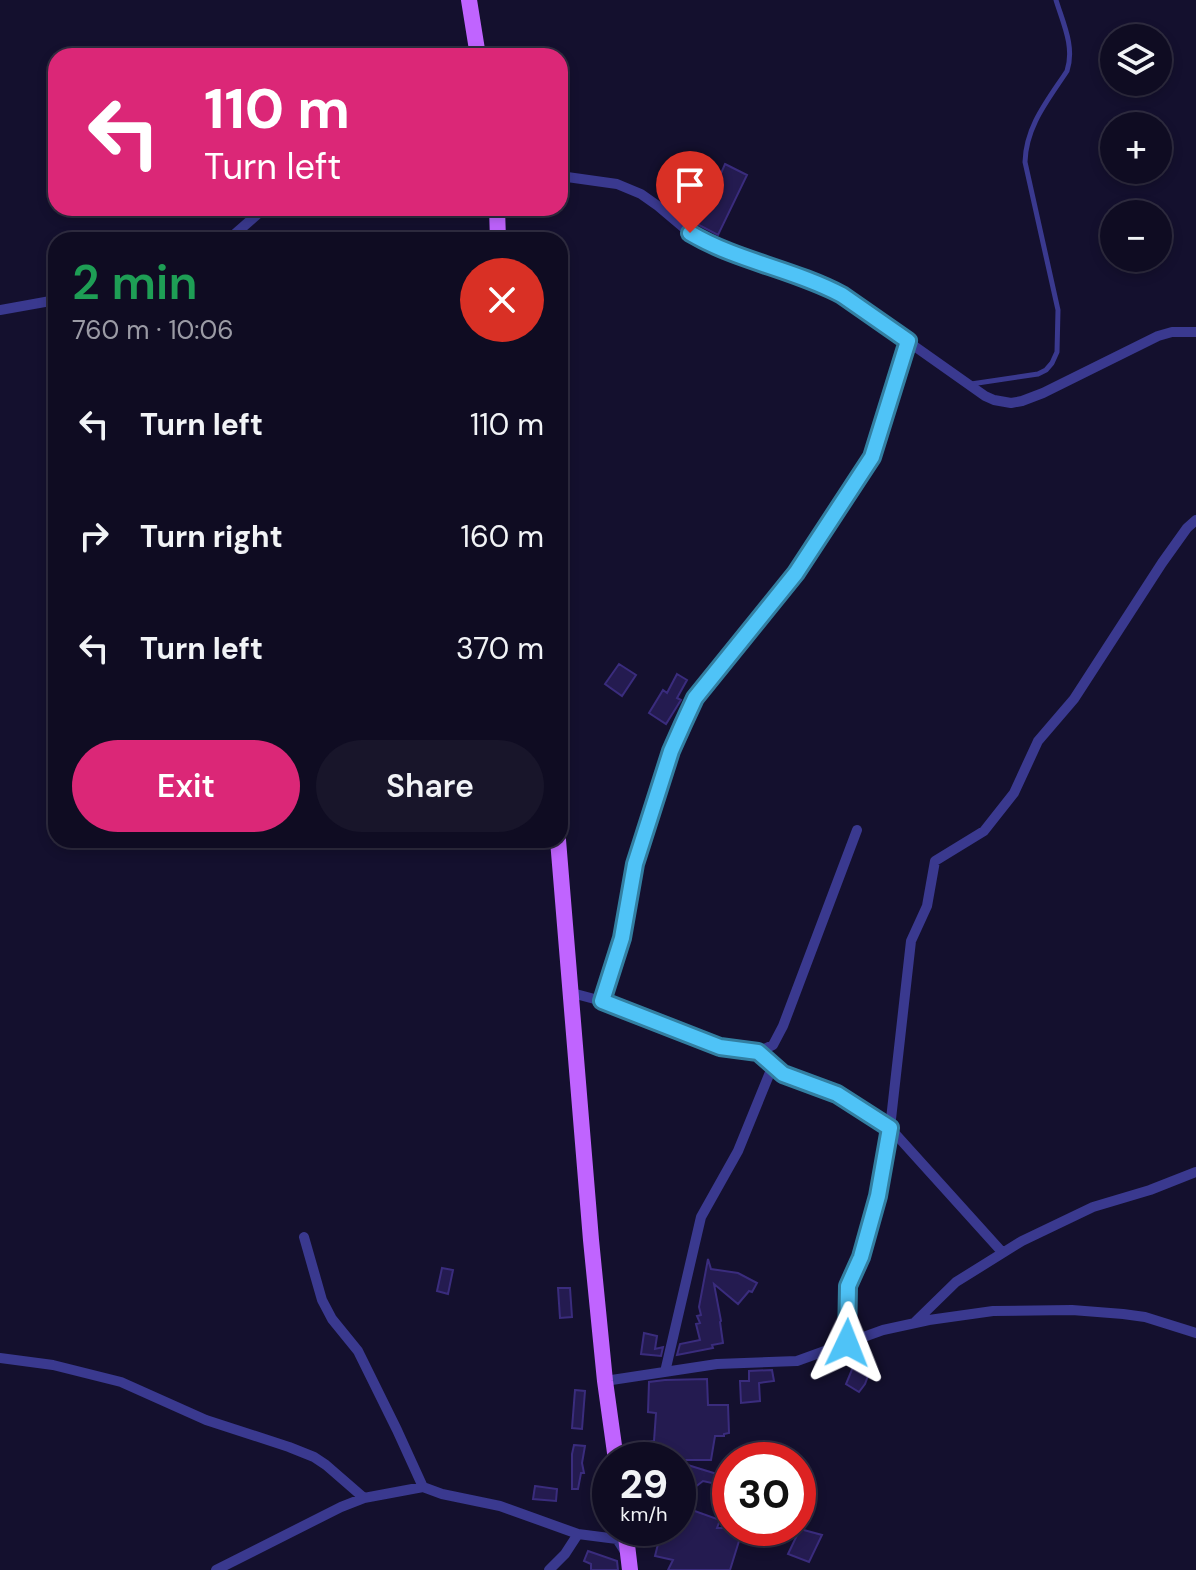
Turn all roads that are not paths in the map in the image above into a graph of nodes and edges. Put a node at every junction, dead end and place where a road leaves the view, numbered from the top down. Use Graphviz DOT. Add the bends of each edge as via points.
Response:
graph roads {
  1 [pos="469,0"];
  2 [pos="1056,0"];
  3 [pos="477,48"];
  4 [pos="568,177"];
  5 [pos="255,216"];
  6 [pos="237,232"];
  7 [pos="48,301"];
  8 [pos="0,310"];
  9 [pos="1196,332"];
  10 [pos="908,341"];
  11 [pos="969,384"];
  12 [pos="1196,520"];
  13 [pos="857,830"];
  14 [pos="559,848"];
  15 [pos="572,993"];
  16 [pos="602,1001"];
  17 [pos="758,1052"];
  18 [pos="773,1065"];
  19 [pos="890,1128"];
  20 [pos="1196,1172"];
  21 [pos="304,1237"];
  22 [pos="1002,1252"];
  23 [pos="914,1323"];
  24 [pos="1196,1333"];
  25 [pos="847,1343"];
  26 [pos="0,1358"];
  27 [pos="665,1372"];
  28 [pos="605,1381"];
  29 [pos="613,1442"];
  30 [pos="423,1487"];
  31 [pos="364,1498"];
  32 [pos="578,1534"];
  33 [pos="630,1565"];
  34 [pos="216,1570"];
  35 [pos="549,1570"];
  1 -- 3 [label="main road"];
  2 -- 11 [label="lane" via="1069,62 1032,126 1025,162 1058,310 1057,352 1038,374"];
  4 -- 10 [label="street" via="617,184 641,194 705,242 830,288"];
  5 -- 6 [label="street"];
  7 -- 8 [label="street"];
  9 -- 11 [label="street" via="1158,336 1022,401 994,400"];
  10 -- 11 [label="street"];
  10 -- 16 [label="street" via="872,457 796,573 695,698 671,751 635,864 622,938"];
  12 -- 19 [label="street" via="1074,699 1038,741 1014,793 984,831 935,861 927,906 911,941"];
  13 -- 17 [label="street" via="783,1026 773,1045"];
  14 -- 15 [label="main road"];
  15 -- 16 [label="street"];
  15 -- 28 [label="main road"];
  16 -- 17 [label="street" via="720,1047"];
  17 -- 18 [label="street"];
  18 -- 19 [label="street" via="783,1074 837,1094"];
  18 -- 27 [label="street" via="738,1151 701,1217"];
  19 -- 22 [label="street"];
  19 -- 25 [label="street" via="878,1196 848,1286"];
  20 -- 22 [label="street" via="1093,1207"];
  21 -- 30 [label="street" via="322,1300 358,1351"];
  22 -- 23 [label="street" via="956,1282"];
  23 -- 24 [label="street" via="993,1311 1072,1310 1145,1317"];
  23 -- 25 [label="street"];
  25 -- 27 [label="street" via="790,1362"];
  26 -- 31 [label="street" via="121,1382 206,1420 314,1457"];
  27 -- 28 [label="street"];
  28 -- 29 [label="main road"];
  30 -- 31 [label="street"];
  30 -- 32 [label="street" via="500,1506"];
  31 -- 34 [label="street"];
  32 -- 33 [label="street" via="617,1539"];
  32 -- 35 [label="street"];
}
